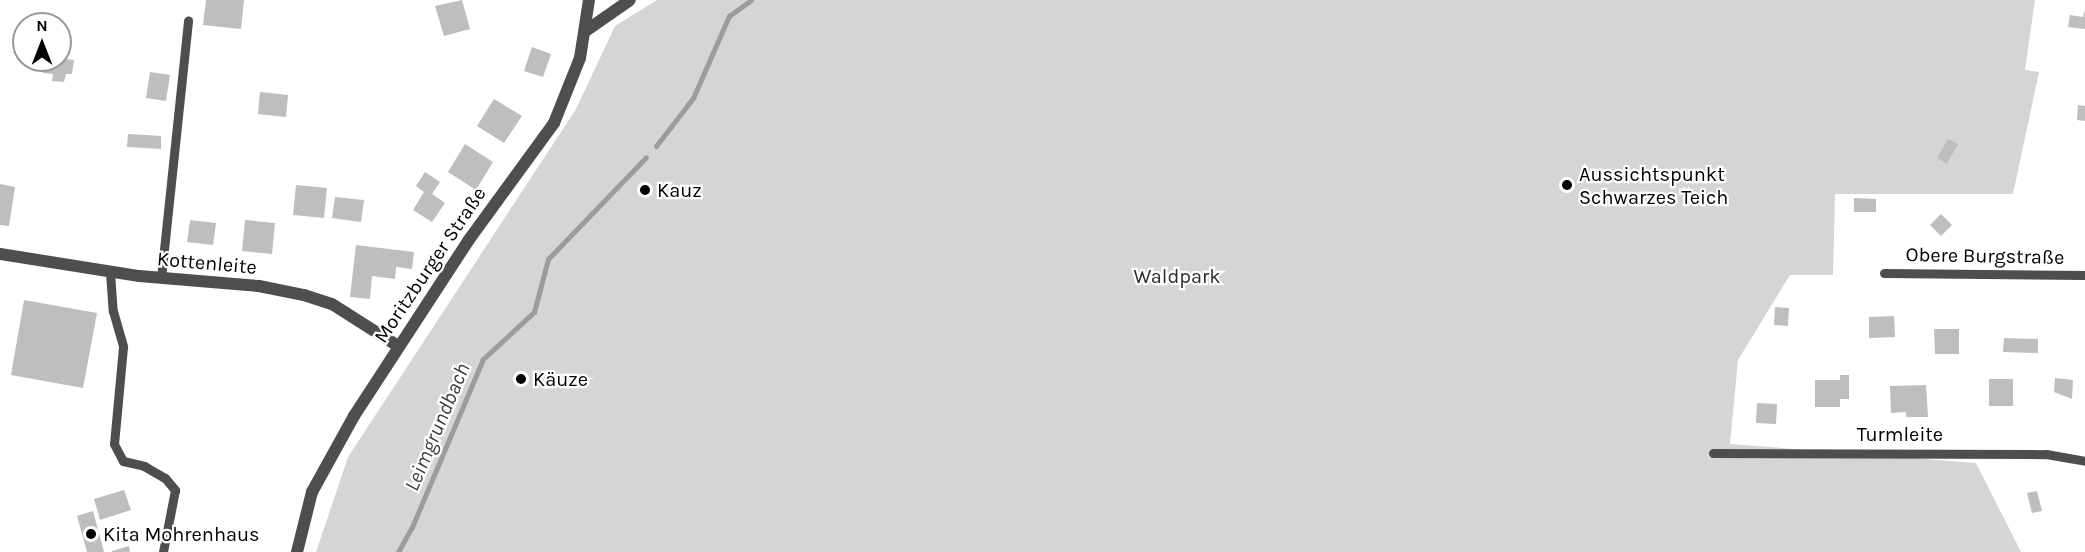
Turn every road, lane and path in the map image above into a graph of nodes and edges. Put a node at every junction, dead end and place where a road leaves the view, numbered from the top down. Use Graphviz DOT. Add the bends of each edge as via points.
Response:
graph roads {
  1 [pos="589,0"];
  2 [pos="630,0"];
  3 [pos="188,20"];
  4 [pos="587,30"];
  5 [pos="0,254"];
  6 [pos="110,272"];
  7 [pos="1884,273"];
  8 [pos="2085,275"];
  9 [pos="161,278"];
  10 [pos="398,346"];
  11 [pos="1713,453"];
  12 [pos="2085,461"];
  13 [pos="163,552"];
  14 [pos="297,552"];
  1 -- 4 [label="street, Moritzburger Straße"];
  2 -- 4 [label="street"];
  3 -- 9 [label="lane"];
  4 -- 10 [label="street, Moritzburger Straße" via="554,123"];
  5 -- 6 [label="street, Kottenleite"];
  6 -- 9 [label="street, Kottenleite"];
  6 -- 13 [label="lane" via="113,311 123,347 114,444 123,462 144,465 165,478 175,490"];
  7 -- 8 [label="lane, Obere Burgstraße"];
  9 -- 10 [label="street, Kottenleite" via="259,286 304,295 350,314"];
  10 -- 14 [label="street, Moritzburger Straße" via="312,492"];
  11 -- 12 [label="lane, Turmleite" via="2034,454"];
}
